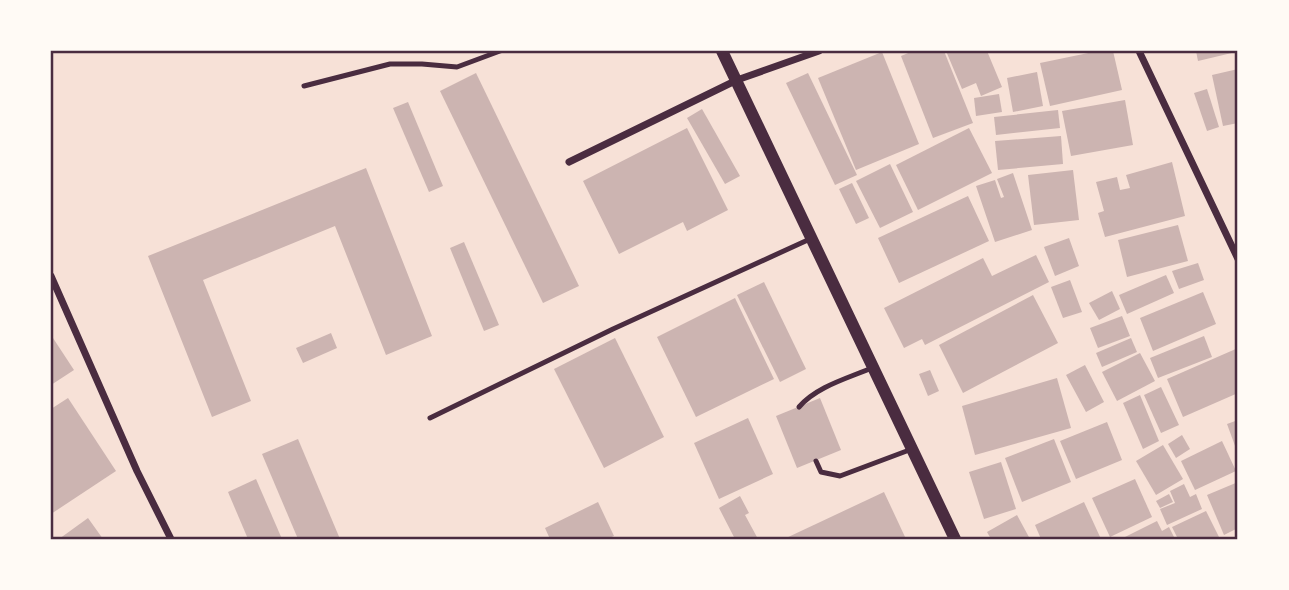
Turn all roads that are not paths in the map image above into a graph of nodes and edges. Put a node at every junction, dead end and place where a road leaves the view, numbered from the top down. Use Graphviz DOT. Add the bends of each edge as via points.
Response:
graph roads {
  1 [pos="500,51"];
  2 [pos="722,51"];
  3 [pos="819,51"];
  4 [pos="1139,51"];
  5 [pos="737,80"];
  6 [pos="304,86"];
  7 [pos="569,162"];
  8 [pos="811,239"];
  9 [pos="1238,260"];
  10 [pos="51,276"];
  11 [pos="874,368"];
  12 [pos="799,407"];
  13 [pos="430,418"];
  14 [pos="913,449"];
  15 [pos="816,461"];
  16 [pos="170,539"];
  17 [pos="955,539"];
  1 -- 6 [label="lane" via="457,67 390,64"];
  2 -- 5 [label="street"];
  3 -- 5 [label="street"];
  4 -- 9 [label="street"];
  5 -- 7 [label="street"];
  5 -- 8 [label="street"];
  8 -- 11 [label="street"];
  8 -- 13 [label="lane"];
  10 -- 16 [label="street"];
  11 -- 12 [label="lane" via="818,391"];
  11 -- 14 [label="street"];
  14 -- 15 [label="lane" via="840,476 821,472"];
  14 -- 17 [label="street"];
}
